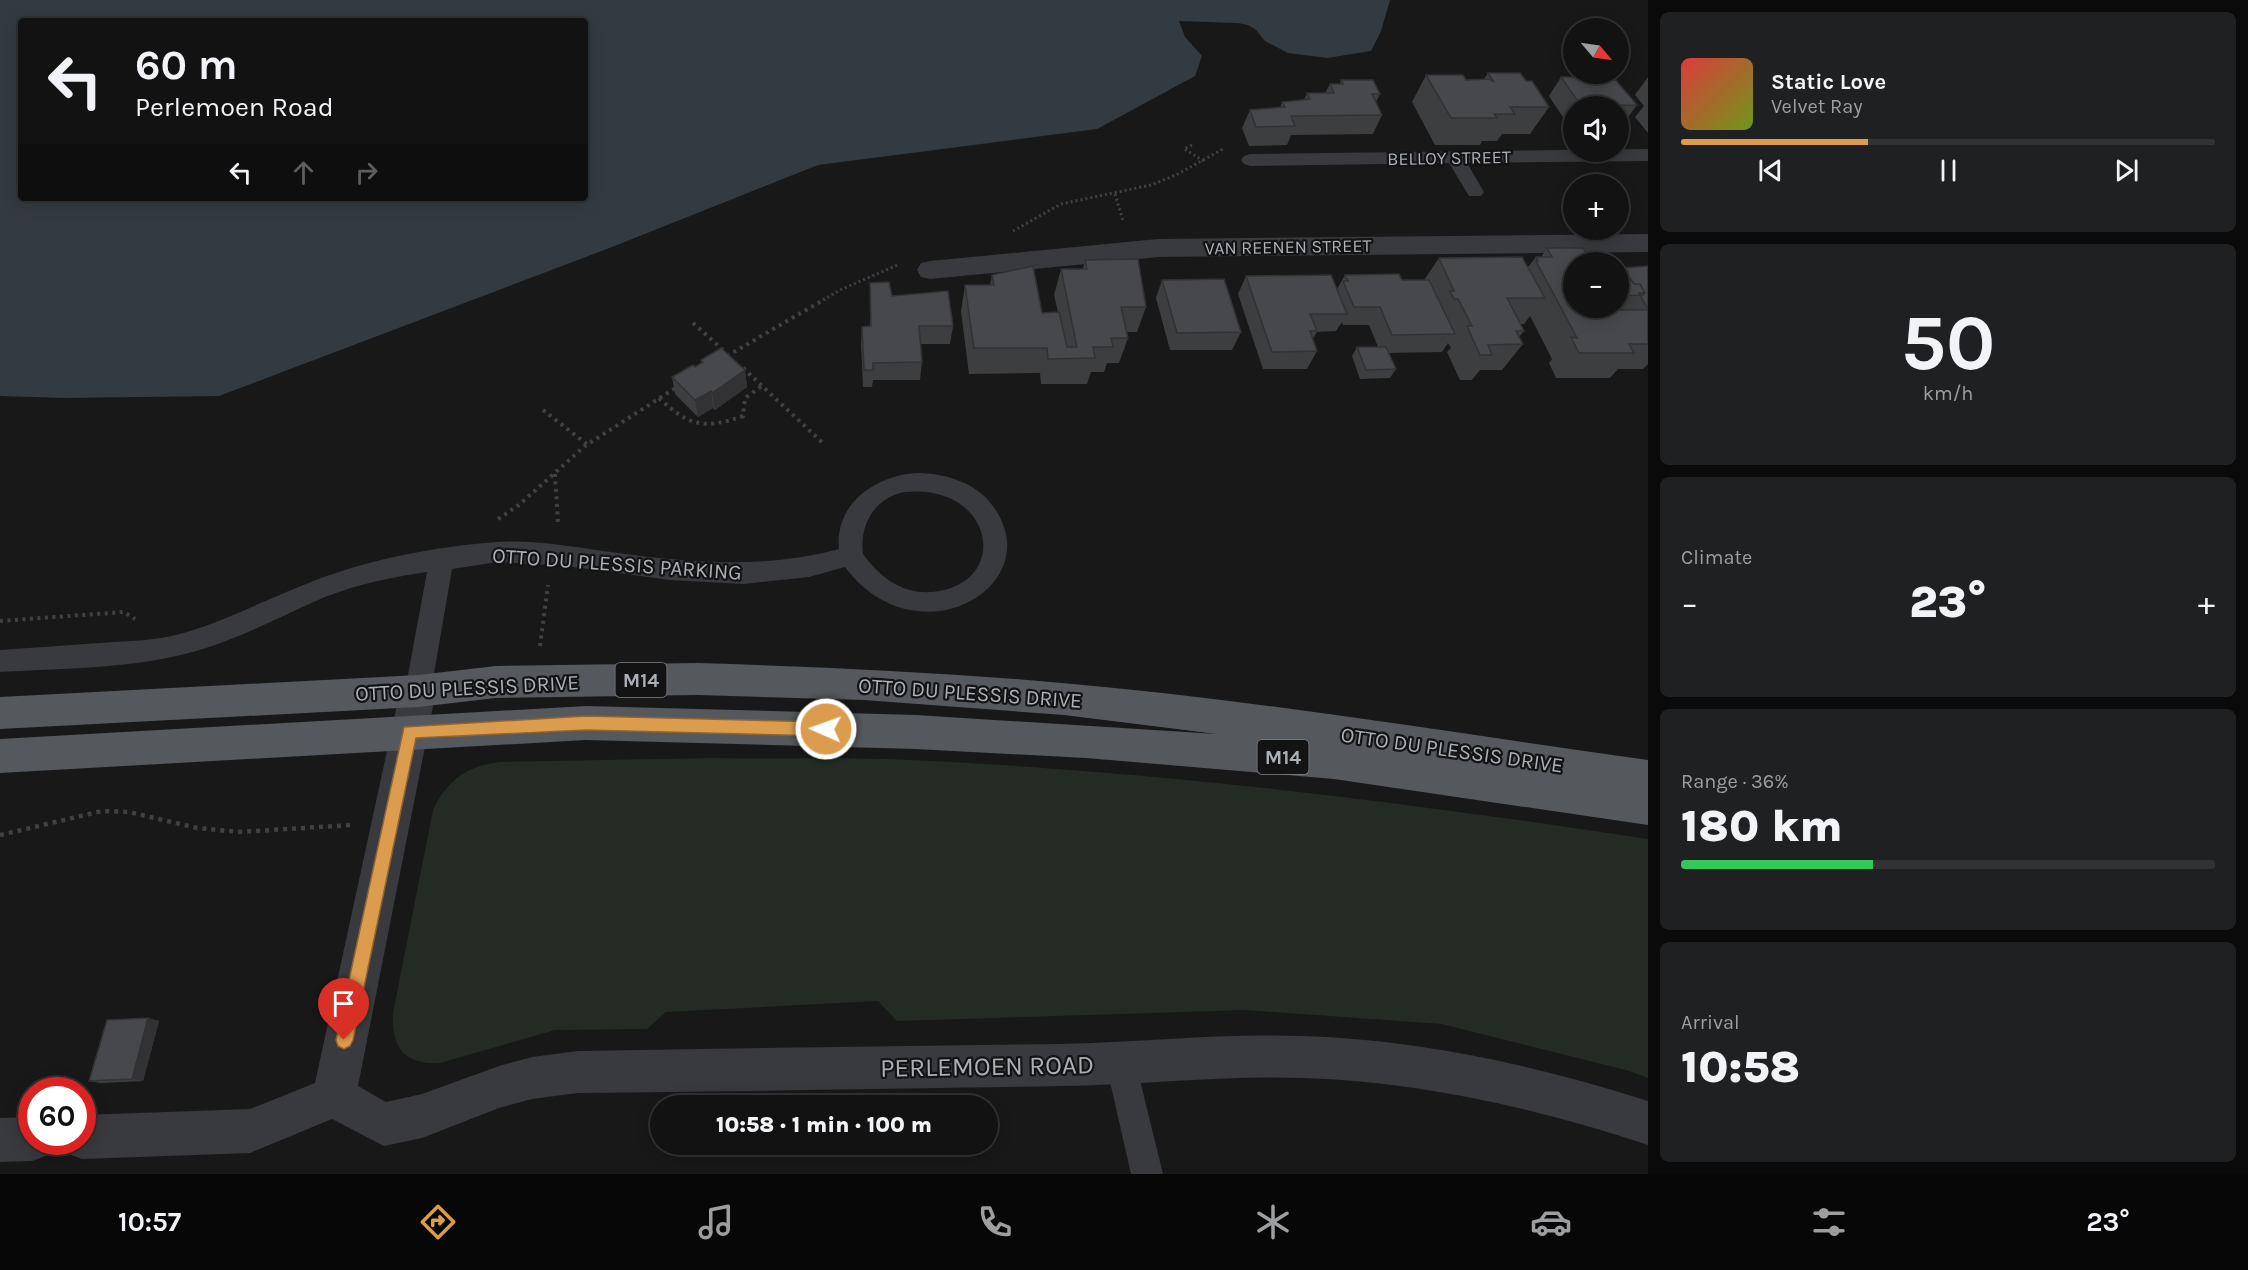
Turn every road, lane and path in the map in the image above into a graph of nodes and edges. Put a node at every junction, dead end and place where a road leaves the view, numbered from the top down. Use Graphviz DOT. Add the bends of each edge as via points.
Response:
graph roads {
  1 [pos="1192,145"];
  2 [pos="1227,147"];
  3 [pos="1648,155"];
  4 [pos="1455,158"];
  5 [pos="1250,160"];
  6 [pos="1204,161"];
  7 [pos="1475,192"];
  8 [pos="1115,194"];
  9 [pos="1125,228"];
  10 [pos="1007,235"];
  11 [pos="1648,243"];
  12 [pos="901,264"];
  13 [pos="930,270"];
  14 [pos="693,323"];
  15 [pos="729,355"];
  16 [pos="719,361"];
  17 [pos="679,386"];
  18 [pos="762,386"];
  19 [pos="659,398"];
  20 [pos="543,410"];
  21 [pos="825,444"];
  22 [pos="588,445"];
  23 [pos="555,473"];
  24 [pos="493,523"];
  25 [pos="558,528"];
  26 [pos="851,556"];
  27 [pos="441,561"];
  28 [pos="548,580"];
  29 [pos="540,647"];
  30 [pos="0,661"];
  31 [pos="418,691"];
  32 [pos="0,713"];
  33 [pos="410,732"];
  34 [pos="0,756"];
  35 [pos="1648,778"];
  36 [pos="1648,807"];
  37 [pos="351,825"];
  38 [pos="0,835"];
  39 [pos="1121,1064"];
  40 [pos="334,1097"];
  41 [pos="1648,1123"];
  42 [pos="96,1136"];
  43 [pos="18,1139"];
  44 [pos="0,1140"];
  45 [pos="1147,1174"];
  1 -- 6 [label="path" via="1184,149"];
  2 -- 6 [label="path"];
  3 -- 4 [label="lane, BELLOY STREET"];
  4 -- 5 [label="lane, BELLOY STREET"];
  4 -- 7 [label="lane"];
  6 -- 8 [label="path" via="1156,183"];
  8 -- 9 [label="path"];
  8 -- 10 [label="path" via="1080,198 1045,209"];
  11 -- 13 [label="street, VAN REENEN STREET" via="1158,248"];
  12 -- 15 [label="path" via="842,289"];
  14 -- 15 [label="path"];
  15 -- 16 [label="path"];
  15 -- 18 [label="path"];
  17 -- 19 [label="path"];
  18 -- 19 [label="path" via="745,398 743,416 722,424 689,423"];
  18 -- 21 [label="path"];
  19 -- 22 [label="path"];
  20 -- 22 [label="path"];
  22 -- 23 [label="path"];
  23 -- 24 [label="path" via="514,510"];
  23 -- 25 [label="path"];
  26 -- 26 [label="lane" via="855,518 884,489 905,483 928,482 950,487 986,513 995,532 996,552 989,571 975,588 955,599 931,603 906,601 883,591 865,576"];
  26 -- 27 [label="lane, OTTO DU PLESSIS PARKING" via="809,567 742,574 510,552"];
  27 -- 30 [label="lane, OTTO DU PLESSIS PARKING" via="362,574 176,646"];
  27 -- 31 [label="lane"];
  28 -- 29 [label="path"];
  31 -- 32 [label="main road, OTTO DU PLESSIS DRIVE / M14"];
  31 -- 33 [label="street"];
  31 -- 35 [label="main road, OTTO DU PLESSIS DRIVE / M14" via="506,681 864,684 1064,699 1274,724"];
  33 -- 34 [label="main road, OTTO DU PLESSIS DRIVE / M14"];
  33 -- 36 [label="main road, OTTO DU PLESSIS DRIVE / M14" via="597,723 1086,741 1334,762"];
  33 -- 40 [label="street"];
  37 -- 38 [label="path" via="240,832 197,828 129,812 102,811"];
  39 -- 40 [label="street, PERLEMOEN ROAD" via="578,1072 510,1084 422,1116 384,1124"];
  39 -- 41 [label="street, PERLEMOEN ROAD" via="1304,1057 1413,1066 1507,1083"];
  39 -- 45 [label="lane"];
  40 -- 42 [label="street" via="250,1131"];
  43 -- 44 [label="street"];
}
